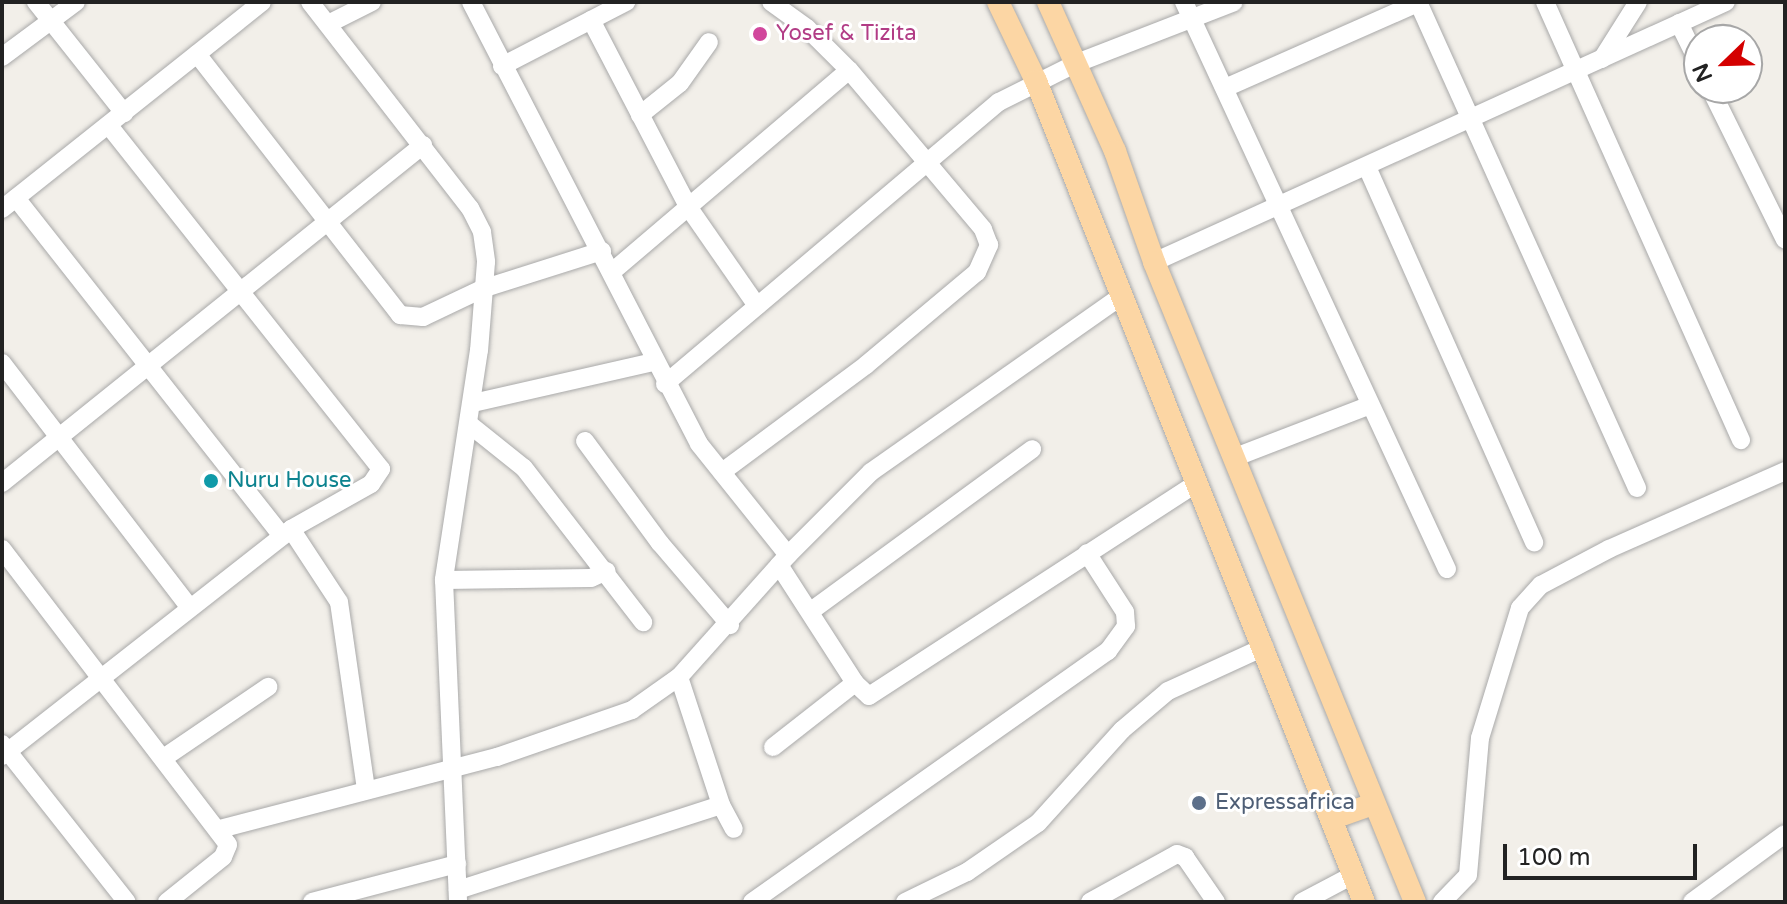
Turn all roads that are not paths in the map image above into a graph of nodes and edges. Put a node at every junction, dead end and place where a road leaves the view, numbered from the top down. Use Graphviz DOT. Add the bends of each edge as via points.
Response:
graph roads {
  1 [pos="36,2"];
  2 [pos="76,2"];
  3 [pos="262,2"];
  4 [pos="310,2"];
  5 [pos="471,2"];
  6 [pos="771,2"];
  7 [pos="998,2"];
  8 [pos="1048,2"];
  9 [pos="1234,2"];
  10 [pos="1418,2"];
  11 [pos="1545,2"];
  12 [pos="1638,2"];
  13 [pos="1726,2"];
  14 [pos="367,3"];
  15 [pos="621,3"];
  16 [pos="1188,11"];
  17 [pos="591,20"];
  18 [pos="51,22"];
  19 [pos="1679,23"];
  20 [pos="328,24"];
  21 [pos="1683,31"];
  22 [pos="709,42"];
  23 [pos="197,54"];
  24 [pos="2,57"];
  25 [pos="1606,57"];
  26 [pos="1077,63"];
  27 [pos="502,66"];
  28 [pos="849,70"];
  29 [pos="1577,71"];
  30 [pos="1036,81"];
  31 [pos="1225,88"];
  32 [pos="1718,104"];
  33 [pos="124,113"];
  34 [pos="640,115"];
  35 [pos="1474,118"];
  36 [pos="108,125"];
  37 [pos="423,145"];
  38 [pos="927,163"];
  39 [pos="1367,167"];
  40 [pos="9,204"];
  41 [pos="689,208"];
  42 [pos="1278,209"];
  43 [pos="329,220"];
  44 [pos="1785,240"];
  45 [pos="602,251"];
  46 [pos="1154,262"];
  47 [pos="613,271"];
  48 [pos="482,289"];
  49 [pos="240,291"];
  50 [pos="1121,296"];
  51 [pos="757,306"];
  52 [pos="654,362"];
  53 [pos="2,363"];
  54 [pos="147,368"];
  55 [pos="665,384"];
  56 [pos="473,403"];
  57 [pos="1370,405"];
  58 [pos="469,424"];
  59 [pos="60,436"];
  60 [pos="1741,440"];
  61 [pos="585,441"];
  62 [pos="1032,449"];
  63 [pos="1233,458"];
  64 [pos="1785,471"];
  65 [pos="722,472"];
  66 [pos="2,483"];
  67 [pos="1197,483"];
  68 [pos="1637,488"];
  69 [pos="286,533"];
  70 [pos="1534,542"];
  71 [pos="2,549"];
  72 [pos="1087,553"];
  73 [pos="784,560"];
  74 [pos="1447,569"];
  75 [pos="607,571"];
  76 [pos="444,580"];
  77 [pos="189,607"];
  78 [pos="811,611"];
  79 [pos="643,622"];
  80 [pos="730,625"];
  81 [pos="1264,647"];
  82 [pos="101,677"];
  83 [pos="679,677"];
  84 [pos="855,683"];
  85 [pos="268,687"];
  86 [pos="773,747"];
  87 [pos="4,750"];
  88 [pos="165,757"];
  89 [pos="452,767"];
  90 [pos="366,790"];
  91 [pos="1373,804"];
  92 [pos="721,805"];
  93 [pos="1331,819"];
  94 [pos="220,829"];
  95 [pos="734,829"];
  96 [pos="1784,839"];
  97 [pos="457,864"];
  98 [pos="1353,875"];
  99 [pos="458,896"];
  100 [pos="127,902"];
  101 [pos="167,902"];
  102 [pos="312,902"];
  103 [pos="752,902"];
  104 [pos="905,902"];
  105 [pos="1090,902"];
  106 [pos="1216,902"];
  107 [pos="1302,902"];
  108 [pos="1364,902"];
  109 [pos="1415,902"];
  110 [pos="1442,902"];
  111 [pos="1692,902"];
  1 -- 18 [label="street"];
  2 -- 18 [label="street"];
  3 -- 23 [label="street"];
  4 -- 20 [label="street"];
  5 -- 27 [label="street"];
  6 -- 28 [label="street" via="807,28"];
  7 -- 30 [label="main road"];
  8 -- 26 [label="main road"];
  9 -- 16 [label="street"];
  10 -- 31 [label="street"];
  10 -- 35 [label="street"];
  11 -- 29 [label="street"];
  12 -- 25 [label="street"];
  13 -- 19 [label="street"];
  14 -- 20 [label="street"];
  15 -- 17 [label="street"];
  16 -- 26 [label="street"];
  16 -- 31 [label="street"];
  17 -- 27 [label="street"];
  17 -- 34 [label="street"];
  18 -- 24 [label="street"];
  18 -- 33 [label="street"];
  19 -- 21 [label="street"];
  19 -- 25 [label="street"];
  20 -- 37 [label="street"];
  22 -- 34 [label="street" via="680,83"];
  23 -- 33 [label="street"];
  23 -- 43 [label="street"];
  25 -- 29 [label="street"];
  26 -- 30 [label="street"];
  26 -- 46 [label="main road"];
  27 -- 45 [label="street"];
  28 -- 38 [label="street"];
  28 -- 41 [label="street"];
  29 -- 35 [label="street"];
  29 -- 60 [label="street"];
  30 -- 38 [label="street" via="999,102"];
  30 -- 50 [label="main road"];
  31 -- 42 [label="street"];
  32 -- 44 [label="street"];
  33 -- 36 [label="street"];
  34 -- 41 [label="street"];
  35 -- 39 [label="street"];
  35 -- 68 [label="street"];
  36 -- 40 [label="street"];
  36 -- 49 [label="street"];
  37 -- 43 [label="street"];
  37 -- 48 [label="street" via="482,232"];
  38 -- 51 [label="street"];
  38 -- 65 [label="street" via="983,229 989,245 982,265 866,365"];
  39 -- 42 [label="street"];
  39 -- 70 [label="street"];
  40 -- 54 [label="street"];
  41 -- 47 [label="street"];
  41 -- 51 [label="street"];
  42 -- 46 [label="street"];
  42 -- 57 [label="street"];
  43 -- 48 [label="street" via="400,315 423,317"];
  43 -- 49 [label="street"];
  45 -- 47 [label="street"];
  45 -- 48 [label="street"];
  46 -- 63 [label="main road"];
  47 -- 52 [label="street"];
  48 -- 56 [label="street"];
  49 -- 54 [label="street"];
  49 -- 69 [label="street" via="381,469 371,484"];
  50 -- 67 [label="main road"];
  50 -- 73 [label="street" via="871,472"];
  51 -- 55 [label="street"];
  52 -- 55 [label="street"];
  52 -- 56 [label="street"];
  53 -- 59 [label="street"];
  54 -- 59 [label="street"];
  54 -- 69 [label="street"];
  55 -- 65 [label="street" via="699,444"];
  56 -- 58 [label="street"];
  57 -- 63 [label="street"];
  57 -- 74 [label="street"];
  58 -- 75 [label="street" via="524,468"];
  58 -- 76 [label="street"];
  59 -- 66 [label="street"];
  59 -- 77 [label="street"];
  61 -- 80 [label="street" via="660,543"];
  62 -- 78 [label="street"];
  63 -- 91 [label="main road"];
  64 -- 110 [label="street" via="1609,549 1541,585 1520,608 1480,738 1468,875"];
  65 -- 73 [label="street"];
  67 -- 72 [label="street"];
  67 -- 81 [label="main road"];
  69 -- 77 [label="street"];
  69 -- 90 [label="street" via="339,602"];
  71 -- 82 [label="street"];
  72 -- 84 [label="street" via="880,693 869,696"];
  72 -- 103 [label="street" via="1125,612 1126,626 1108,651"];
  73 -- 78 [label="street"];
  73 -- 80 [label="street"];
  75 -- 76 [label="street" via="591,578"];
  75 -- 79 [label="street"];
  76 -- 89 [label="street"];
  77 -- 82 [label="street"];
  78 -- 84 [label="street"];
  80 -- 83 [label="street"];
  81 -- 93 [label="main road"];
  81 -- 104 [label="street" via="1168,691 1122,730 1038,823 967,872"];
  82 -- 87 [label="street"];
  82 -- 88 [label="street"];
  83 -- 89 [label="street" via="632,710 497,757"];
  83 -- 92 [label="street"];
  84 -- 86 [label="street"];
  85 -- 88 [label="street"];
  87 -- 100 [label="street"];
  88 -- 94 [label="street"];
  89 -- 90 [label="street"];
  89 -- 97 [label="street"];
  90 -- 94 [label="street"];
  91 -- 93 [label="main road"];
  91 -- 109 [label="main road"];
  92 -- 95 [label="street"];
  92 -- 99 [label="street"];
  93 -- 98 [label="main road"];
  94 -- 101 [label="street" via="227,851"];
  96 -- 111 [label="street"];
  97 -- 99 [label="street"];
  97 -- 102 [label="street"];
  98 -- 107 [label="street"];
  98 -- 108 [label="main road"];
  105 -- 106 [label="street" via="1177,854 1185,857"];
}
